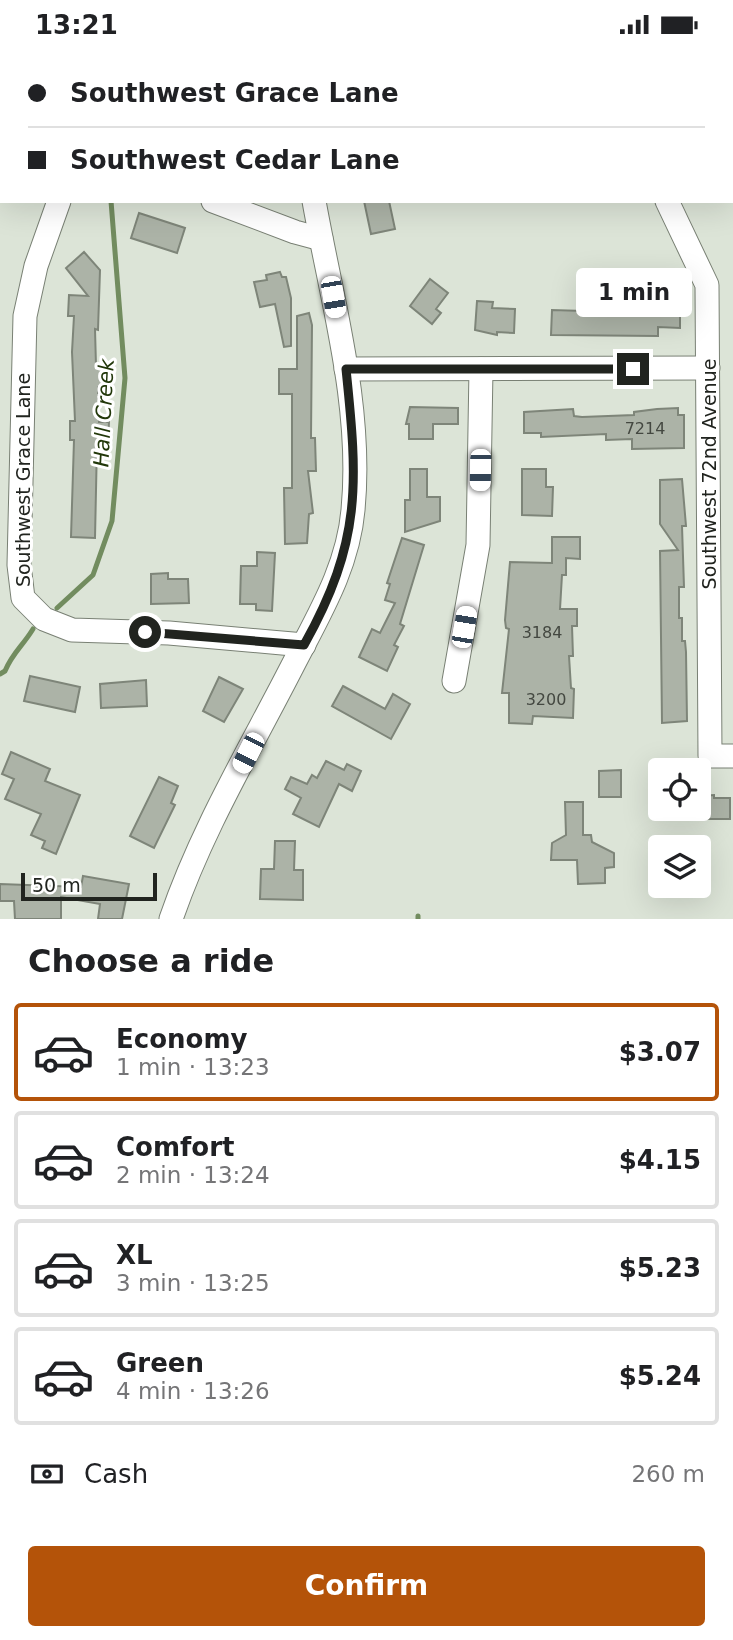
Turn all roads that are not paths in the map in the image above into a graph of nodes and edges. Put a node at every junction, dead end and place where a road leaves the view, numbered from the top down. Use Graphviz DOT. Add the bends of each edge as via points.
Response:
graph roads {
  1 [pos="59,203"];
  2 [pos="219,203"];
  3 [pos="314,203"];
  4 [pos="668,203"];
  5 [pos="321,239"];
  6 [pos="708,368"];
  7 [pos="346,369"];
  8 [pos="481,369"];
  9 [pos="304,645"];
  10 [pos="454,681"];
  11 [pos="733,756"];
  12 [pos="171,919"];
  1 -- 9 [label="street, Southwest Grace Lane" via="36,266 25,316 19,565 23,599 44,619 72,631 169,633"];
  2 -- 5 [label="street"];
  3 -- 5 [label="street"];
  4 -- 6 [label="street, Southwest 72nd Avenue" via="707,285"];
  5 -- 7 [label="street"];
  6 -- 8 [label="street"];
  6 -- 11 [label="street, Southwest 72nd Avenue" via="710,756"];
  7 -- 8 [label="street"];
  7 -- 9 [label="street" via="354,451 353,511 343,560"];
  8 -- 10 [label="street" via="478,545"];
  9 -- 12 [label="street" via="196,853"];
}
